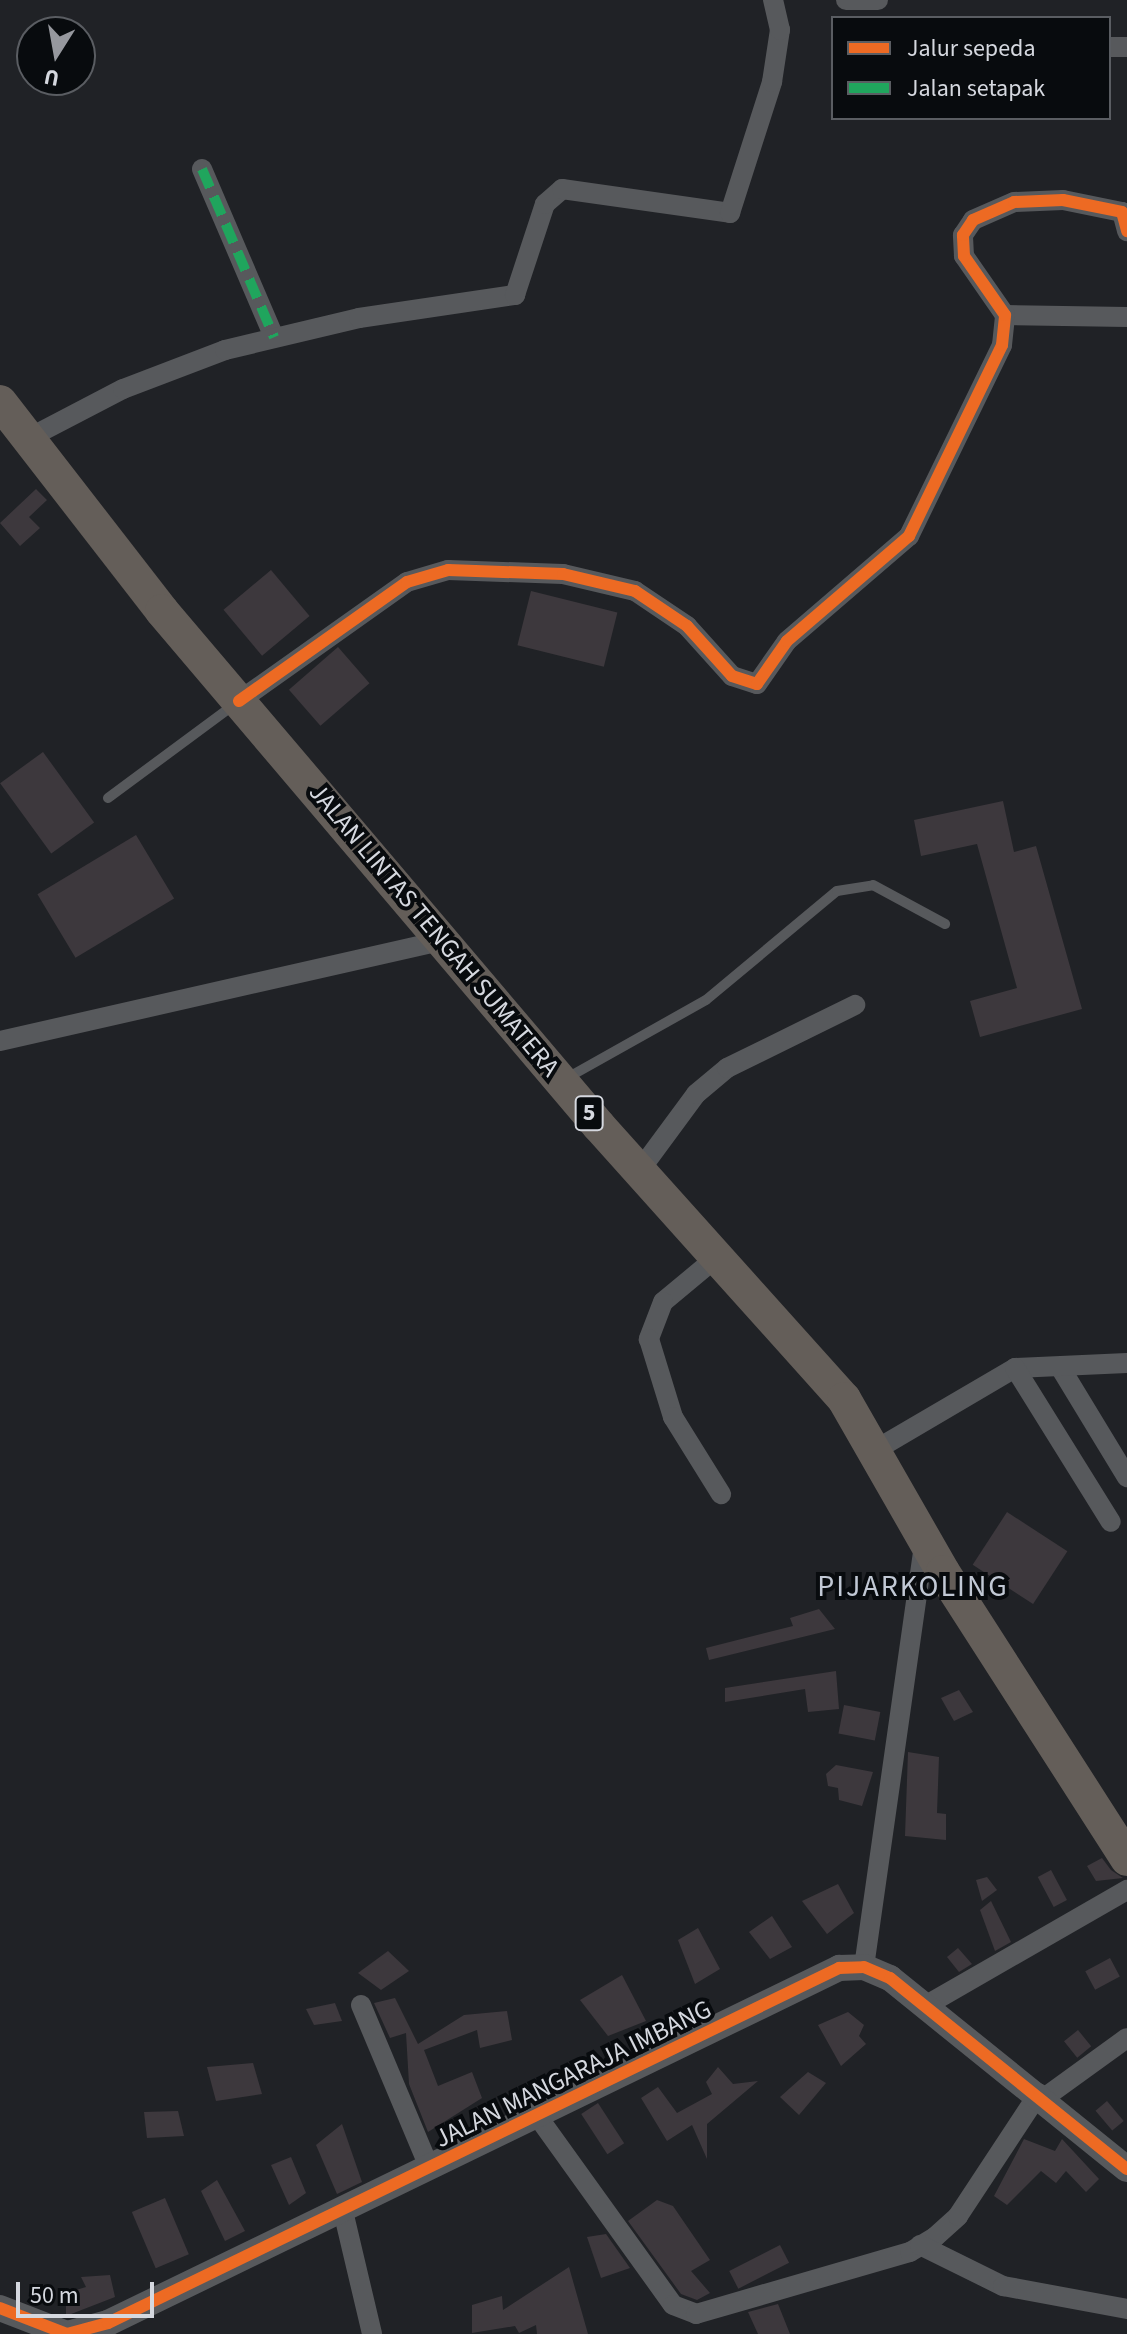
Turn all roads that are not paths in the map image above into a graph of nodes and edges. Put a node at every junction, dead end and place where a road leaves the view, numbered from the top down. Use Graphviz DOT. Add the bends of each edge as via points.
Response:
graph roads {
  1 [pos="773,0"];
  2 [pos="846,0"];
  3 [pos="878,0"];
  4 [pos="202,169"];
  5 [pos="1125,218"];
  6 [pos="1005,315"];
  7 [pos="1127,317"];
  8 [pos="274,337"];
  9 [pos="0,402"];
  10 [pos="25,440"];
  11 [pos="239,701"];
  12 [pos="108,798"];
  13 [pos="945,924"];
  14 [pos="443,940"];
  15 [pos="855,1005"];
  16 [pos="0,1041"];
  17 [pos="562,1081"];
  18 [pos="640,1170"];
  19 [pos="717,1257"];
  20 [pos="1127,1363"];
  21 [pos="1060,1367"];
  22 [pos="1015,1368"];
  23 [pos="877,1449"];
  24 [pos="1127,1477"];
  25 [pos="721,1494"];
  26 [pos="1111,1522"];
  27 [pos="925,1537"];
  28 [pos="1127,1859"];
  29 [pos="1127,1890"];
  30 [pos="864,1967"];
  31 [pos="361,2005"];
  32 [pos="925,2006"];
  33 [pos="1127,2038"];
  34 [pos="1042,2096"];
  35 [pos="538,2117"];
  36 [pos="430,2169"];
  37 [pos="1127,2169"];
  38 [pos="343,2211"];
  39 [pos="920,2245"];
  40 [pos="0,2308"];
  41 [pos="1127,2309"];
  42 [pos="81,2333"];
  43 [pos="372,2334"];
  1 -- 8 [label="street" via="780,30 772,82 730,213 562,189 545,204 515,295"];
  2 -- 3 [label="street"];
  4 -- 8 [label="street"];
  5 -- 6 [label="street" via="1031,199 980,213 963,235 964,256"];
  6 -- 7 [label="street"];
  6 -- 11 [label="street" via="1002,345 909,536 787,641 757,684 732,676 687,626 635,591 563,574 448,570 407,582"];
  8 -- 10 [label="street" via="175,367"];
  9 -- 10 [label="highway, JALAN LINTAS TENGAH SUMATERA / 5"];
  10 -- 11 [label="highway, JALAN LINTAS TENGAH SUMATERA / 5"];
  11 -- 12 [label="lane"];
  11 -- 14 [label="highway, JALAN LINTAS TENGAH SUMATERA / 5"];
  13 -- 17 [label="lane" via="873,885 837,891 706,1000"];
  14 -- 16 [label="street"];
  14 -- 17 [label="highway, JALAN LINTAS TENGAH SUMATERA / 5"];
  15 -- 18 [label="street" via="727,1068 696,1094"];
  17 -- 18 [label="highway, JALAN LINTAS TENGAH SUMATERA / 5"];
  18 -- 19 [label="highway, JALAN LINTAS TENGAH SUMATERA / 5"];
  19 -- 23 [label="highway, JALAN LINTAS TENGAH SUMATERA / 5" via="844,1399"];
  19 -- 25 [label="street" via="663,1302 649,1339 673,1417"];
  20 -- 21 [label="street"];
  21 -- 22 [label="street"];
  21 -- 24 [label="street"];
  22 -- 23 [label="street"];
  22 -- 26 [label="street"];
  23 -- 27 [label="highway, JALAN LINTAS TENGAH SUMATERA / 5"];
  27 -- 28 [label="highway, JALAN LINTAS TENGAH SUMATERA / 5"];
  27 -- 30 [label="street"];
  29 -- 32 [label="street"];
  30 -- 32 [label="street"];
  30 -- 35 [label="street, JALAN MANGARAJA IMBANG" via="839,1968"];
  31 -- 36 [label="street"];
  32 -- 34 [label="street"];
  33 -- 34 [label="street"];
  34 -- 37 [label="street"];
  34 -- 39 [label="street" via="958,2216"];
  35 -- 36 [label="street, JALAN MANGARAJA IMBANG"];
  35 -- 39 [label="street" via="684,2313"];
  36 -- 38 [label="street, JALAN MANGARAJA IMBANG"];
  38 -- 42 [label="street, JALAN MANGARAJA IMBANG"];
  38 -- 43 [label="street"];
  39 -- 41 [label="street" via="1003,2286"];
  40 -- 42 [label="street, JALAN MANGARAJA IMBANG" via="47,2330"];
}
